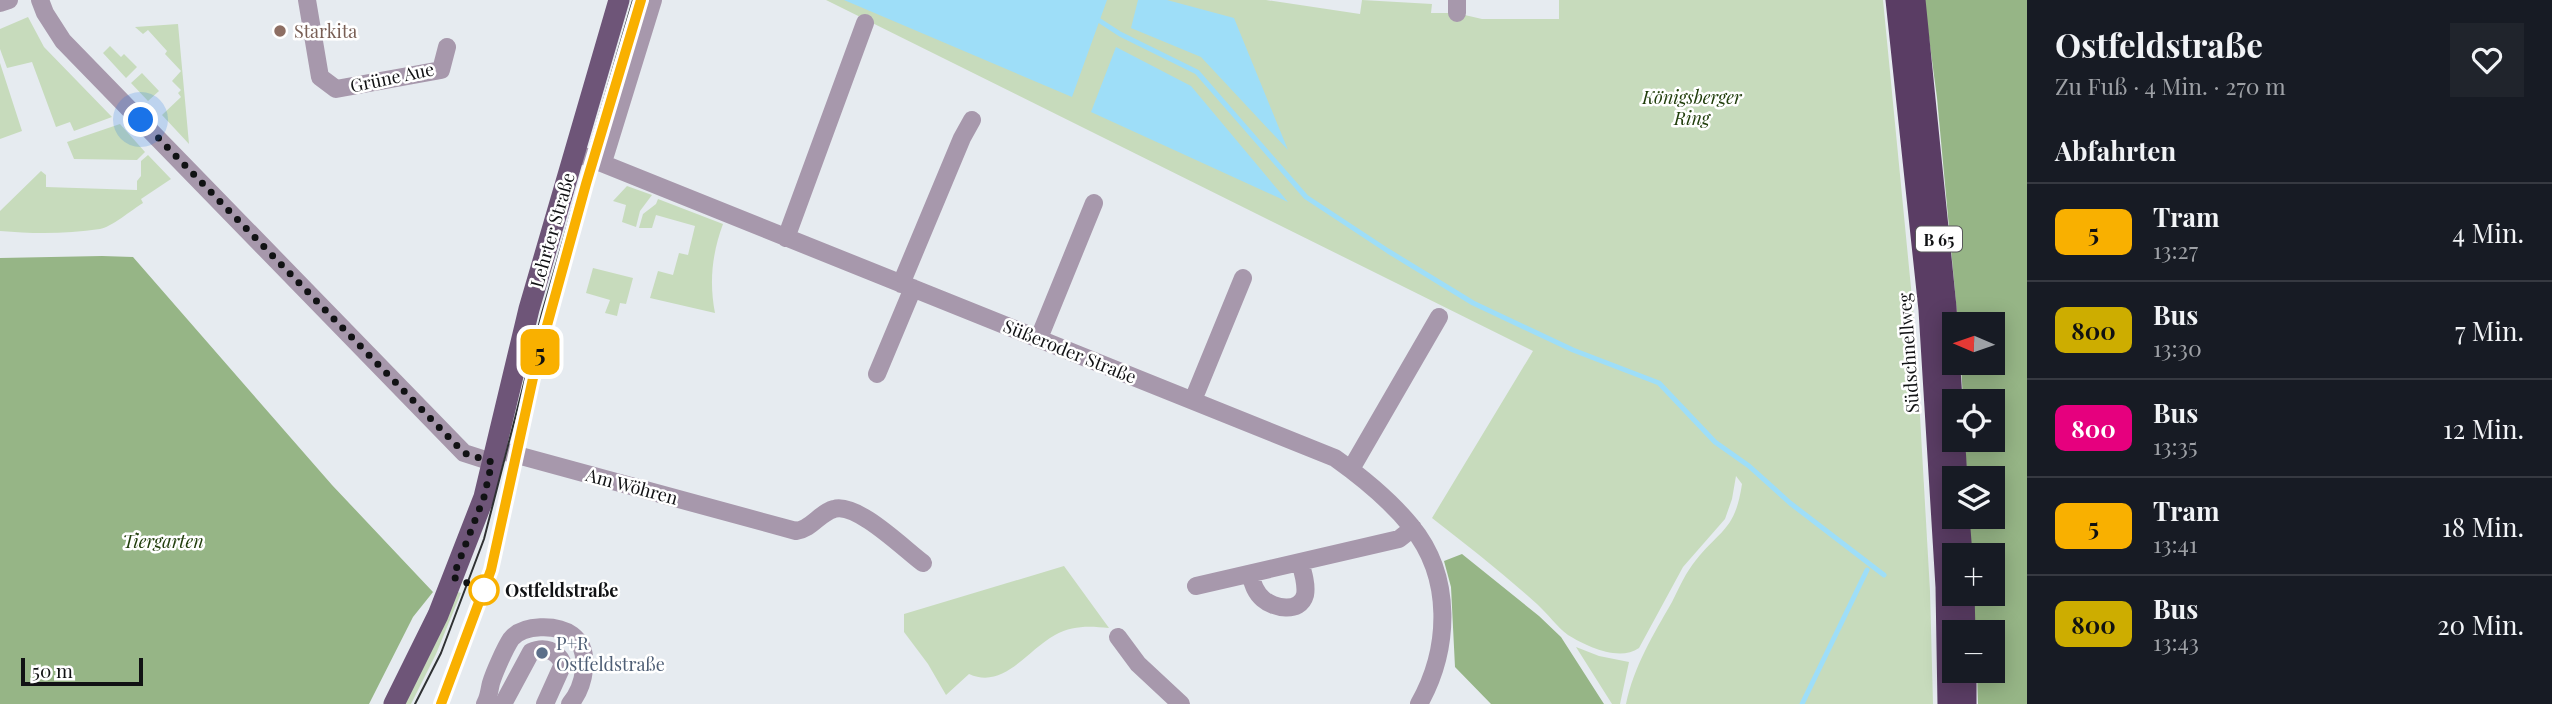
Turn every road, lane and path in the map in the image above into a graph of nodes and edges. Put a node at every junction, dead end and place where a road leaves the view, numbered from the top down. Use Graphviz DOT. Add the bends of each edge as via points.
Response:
graph roads {
  1 [pos="9,0"];
  2 [pos="40,0"];
  3 [pos="307,0"];
  4 [pos="619,0"];
  5 [pos="653,0"];
  6 [pos="1896,0"];
  7 [pos="1915,0"];
  8 [pos="0,4"];
  9 [pos="865,23"];
  10 [pos="447,47"];
  11 [pos="972,120"];
  12 [pos="574,152"];
  13 [pos="603,162"];
  14 [pos="1094,203"];
  15 [pos="786,238"];
  16 [pos="1242,278"];
  17 [pos="907,286"];
  18 [pos="1439,317"];
  19 [pos="1039,338"];
  20 [pos="877,374"];
  21 [pos="1193,400"];
  22 [pos="494,456"];
  23 [pos="1956,466"];
  24 [pos="1350,469"];
  25 [pos="1413,528"];
  26 [pos="1300,562"];
  27 [pos="923,563"];
  28 [pos="1251,574"];
  29 [pos="1196,586"];
  30 [pos="1118,637"];
  31 [pos="1966,683"];
  32 [pos="394,704"];
  33 [pos="485,704"];
  34 [pos="503,704"];
  35 [pos="545,704"];
  36 [pos="570,704"];
  37 [pos="1181,704"];
  38 [pos="1419,704"];
  39 [pos="1948,704"];
  40 [pos="1966,704"];
  1 -- 8 [label="street"];
  2 -- 22 [label="street, Am Wöhren" via="63,41 464,453"];
  3 -- 10 [label="street, Grüne Aue" via="320,77 336,89 440,70"];
  4 -- 12 [label="main road, Lehrter Straße"];
  5 -- 13 [label="street"];
  6 -- 39 [label="highway, Südschnellweg / B 65" via="1929,310"];
  7 -- 23 [label="highway, B 65" via="1946,307"];
  9 -- 15 [label="street"];
  11 -- 17 [label="street"];
  12 -- 13 [label="street, Süßeroder Straße"];
  12 -- 22 [label="main road, Lehrter Straße" via="529,309"];
  13 -- 15 [label="street, Süßeroder Straße"];
  14 -- 19 [label="street"];
  15 -- 17 [label="street, Süßeroder Straße"];
  16 -- 21 [label="street"];
  17 -- 19 [label="street, Süßeroder Straße"];
  17 -- 20 [label="street"];
  18 -- 24 [label="street"];
  19 -- 21 [label="street, Süßeroder Straße"];
  21 -- 24 [label="street, Süßeroder Straße" via="1309,446"];
  22 -- 27 [label="street, Am Wöhren" via="796,531 841,507 857,512"];
  22 -- 32 [label="main road, Lehrter Straße" via="484,497 438,615"];
  24 -- 25 [label="street, Süßeroder Straße"];
  25 -- 26 [label="street" via="1399,539"];
  25 -- 38 [label="street, Süßeroder Straße" via="1436,572 1444,631 1439,658"];
  26 -- 28 [label="street"];
  26 -- 28 [label="street" via="1305,595 1294,607 1271,605 1253,585"];
  28 -- 29 [label="street"];
  30 -- 37 [label="street" via="1138,664"];
  31 -- 40 [label="highway"];
  33 -- 36 [label="street" via="512,638 523,629 545,627 571,634 579,643 584,676"];
  34 -- 35 [label="street" via="531,652 538,649 554,652 562,664"];
}
